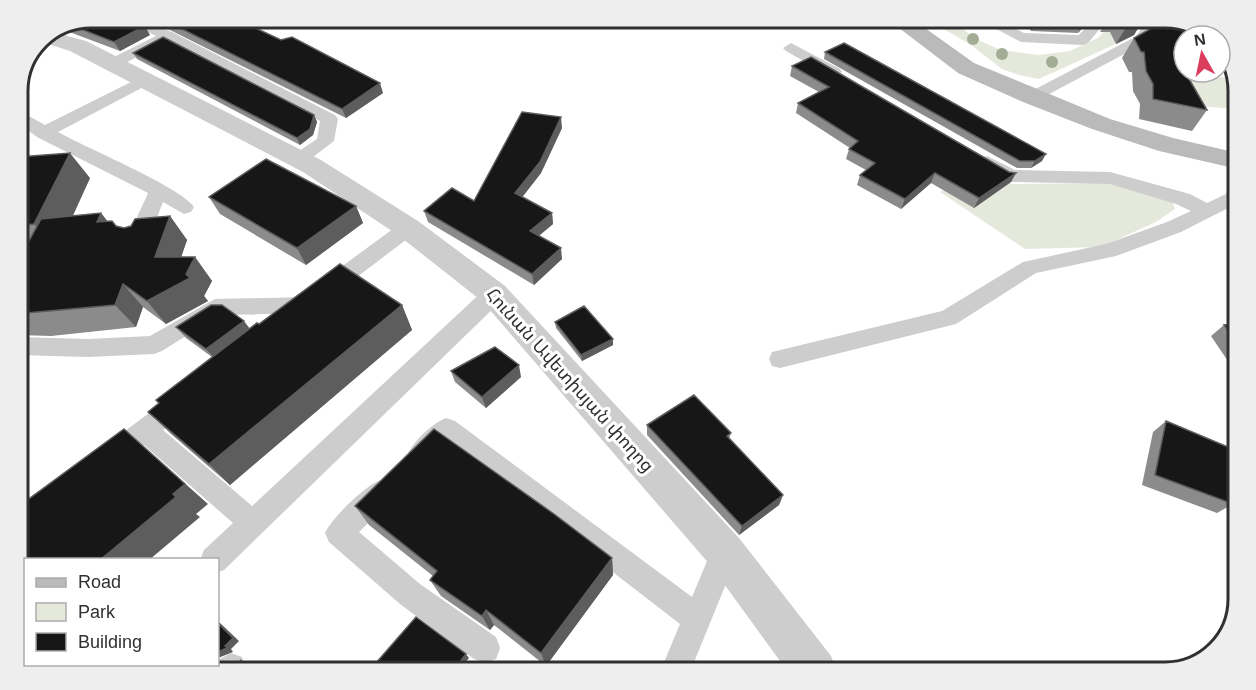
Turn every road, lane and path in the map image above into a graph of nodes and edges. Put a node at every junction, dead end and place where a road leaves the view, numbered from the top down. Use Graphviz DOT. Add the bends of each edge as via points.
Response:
graph roads {
  1 [pos="151,28"];
  2 [pos="911,28"];
  3 [pos="1004,28"];
  4 [pos="1091,28"];
  5 [pos="1149,28"];
  6 [pos="167,35"];
  7 [pos="56,40"];
  8 [pos="791,48"];
  9 [pos="112,64"];
  10 [pos="145,80"];
  11 [pos="849,80"];
  12 [pos="1032,97"];
  13 [pos="29,123"];
  14 [pos="43,133"];
  15 [pos="974,155"];
  16 [pos="1227,158"];
  17 [pos="299,159"];
  18 [pos="159,190"];
  19 [pos="1227,201"];
  20 [pos="184,207"];
  21 [pos="1207,211"];
  22 [pos="408,228"];
  23 [pos="142,243"];
  24 [pos="494,294"];
  25 [pos="307,305"];
  26 [pos="279,327"];
  27 [pos="29,346"];
  28 [pos="780,360"];
  29 [pos="194,392"];
  30 [pos="145,430"];
  31 [pos="91,472"];
  32 [pos="253,523"];
  33 [pos="725,552"];
  34 [pos="216,558"];
  35 [pos="698,619"];
  36 [pos="485,648"];
  37 [pos="679,662"];
  38 [pos="808,662"];
  1 -- 6 [label="lane"];
  2 -- 12 [label="street" via="966,68"];
  3 -- 4 [label="lane" via="1022,37 1083,40"];
  5 -- 12 [label="lane" via="1140,40"];
  6 -- 9 [label="lane"];
  6 -- 17 [label="lane" via="329,119 326,141"];
  7 -- 9 [label="street, Հունան Ավետիսյան փողոց"];
  8 -- 11 [label="lane"];
  9 -- 10 [label="street, Հունան Ավետիսյան փողոց"];
  10 -- 14 [label="lane"];
  10 -- 17 [label="street, Հունան Ավետիսյան փողոց"];
  12 -- 16 [label="street" via="1145,138"];
  13 -- 14 [label="lane"];
  14 -- 18 [label="lane"];
  15 -- 21 [label="lane" via="1012,176 1110,178 1183,199"];
  17 -- 22 [label="street, Հունան Ավետիսյան փողոց"];
  18 -- 20 [label="lane"];
  18 -- 23 [label="lane" via="145,223"];
  19 -- 21 [label="lane"];
  21 -- 28 [label="lane" via="1109,251 1030,267 948,318"];
  22 -- 24 [label="street, Հունան Ավետիսյան փողոց"];
  22 -- 25 [label="lane"];
  24 -- 32 [label="lane"];
  24 -- 33 [label="street, Հունան Ավետիսյան փողոց"];
  25 -- 26 [label="lane"];
  25 -- 27 [label="lane" via="215,307 154,345"];
  29 -- 30 [label="lane"];
  30 -- 31 [label="lane"];
  30 -- 32 [label="lane"];
  32 -- 34 [label="lane"];
  33 -- 35 [label="lane"];
  33 -- 38 [label="street, Հունան Ավետիսյան փողոց"];
  35 -- 36 [label="lane" via="446,429 339,533 410,594"];
  35 -- 37 [label="lane"];
}
